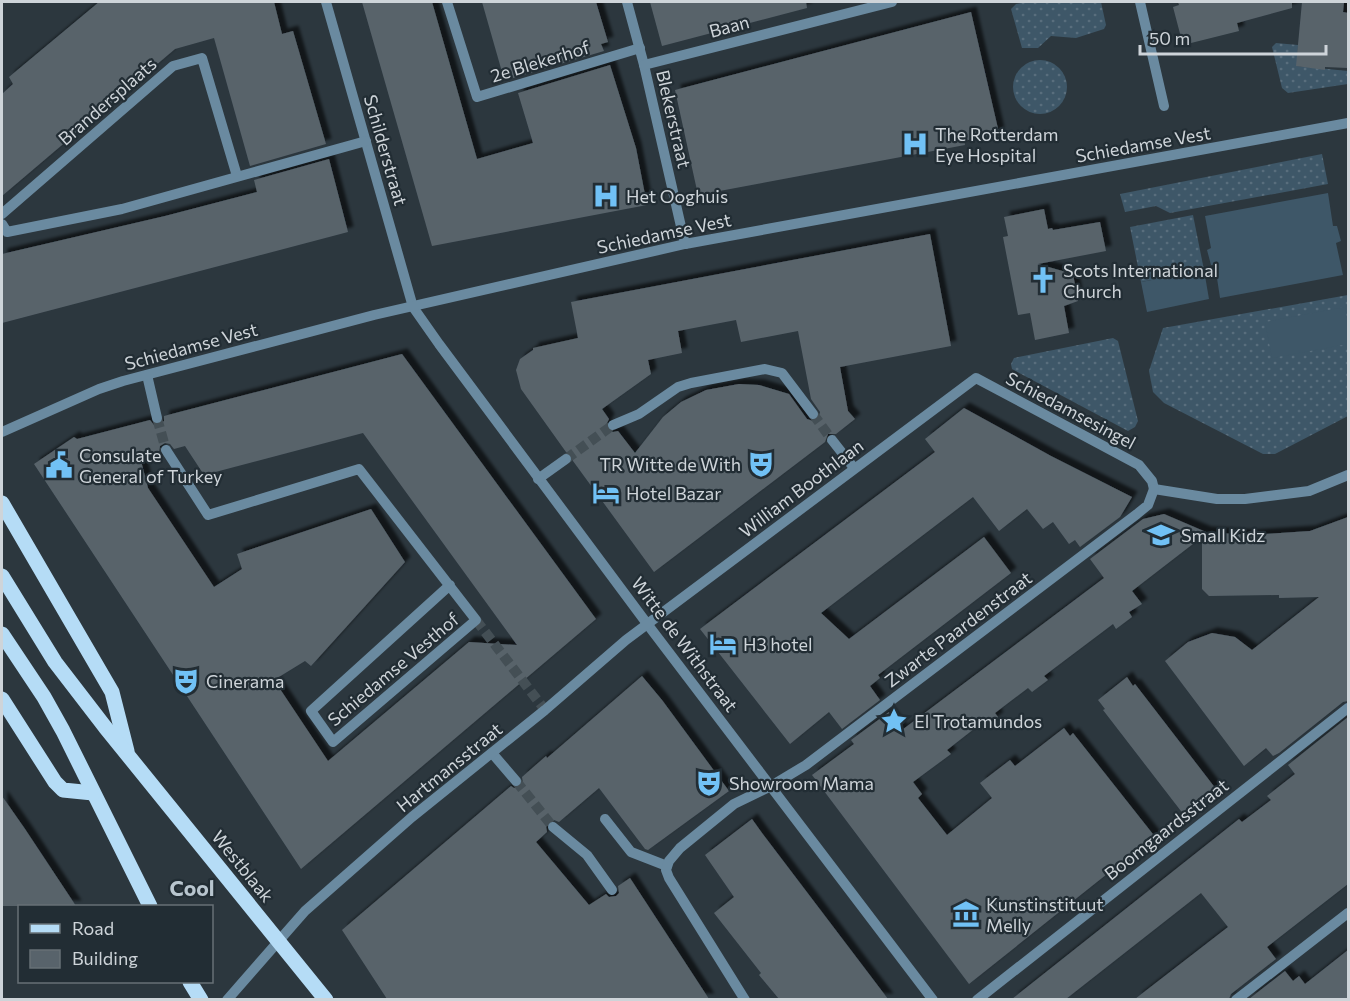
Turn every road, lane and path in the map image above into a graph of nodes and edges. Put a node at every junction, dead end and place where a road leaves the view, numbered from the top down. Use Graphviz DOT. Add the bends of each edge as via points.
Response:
graph roads {
  1 [pos="326,2"];
  2 [pos="447,2"];
  3 [pos="627,2"];
  4 [pos="892,2"];
  5 [pos="1140,2"];
  6 [pos="640,48"];
  7 [pos="644,65"];
  8 [pos="1164,106"];
  9 [pos="1348,123"];
  10 [pos="366,141"];
  11 [pos="237,176"];
  12 [pos="2,214"];
  13 [pos="2,224"];
  14 [pos="685,244"];
  15 [pos="413,307"];
  16 [pos="147,375"];
  17 [pos="976,378"];
  18 [pos="813,414"];
  19 [pos="157,418"];
  20 [pos="614,425"];
  21 [pos="2,432"];
  22 [pos="832,440"];
  23 [pos="166,450"];
  24 [pos="566,459"];
  25 [pos="854,468"];
  26 [pos="1348,475"];
  27 [pos="538,479"];
  28 [pos="1154,489"];
  29 [pos="2,503"];
  30 [pos="2,576"];
  31 [pos="450,585"];
  32 [pos="648,625"];
  33 [pos="2,634"];
  34 [pos="2,699"];
  35 [pos="1348,708"];
  36 [pos="492,753"];
  37 [pos="129,757"];
  38 [pos="516,782"];
  39 [pos="771,786"];
  40 [pos="93,793"];
  41 [pos="605,819"];
  42 [pos="553,827"];
  43 [pos="667,866"];
  44 [pos="612,890"];
  45 [pos="149,905"];
  46 [pos="1348,913"];
  47 [pos="279,942"];
  48 [pos="191,983"];
  49 [pos="201,999"];
  50 [pos="227,999"];
  51 [pos="326,999"];
  52 [pos="745,999"];
  53 [pos="933,999"];
  54 [pos="977,999"];
  55 [pos="1236,999"];
  1 -- 10 [label="street, Schilderstraat"];
  2 -- 6 [label="street, 2e Blekerhof" via="477,97"];
  3 -- 6 [label="street, Blekerstraat"];
  4 -- 7 [label="street, Baan"];
  5 -- 8 [label="street"];
  6 -- 7 [label="street, Blekerstraat"];
  7 -- 14 [label="street, Blekerstraat"];
  9 -- 14 [label="street, Schiedamse Vest"];
  10 -- 11 [label="street"];
  10 -- 15 [label="street, Schilderstraat"];
  11 -- 12 [label="street, Brandersplaats" via="202,58 173,66"];
  11 -- 13 [label="street" via="122,209 7,232"];
  14 -- 15 [label="street, Schiedamse Vest"];
  15 -- 16 [label="street, Schiedamse Vest"];
  15 -- 27 [label="street, Witte de Withstraat"];
  16 -- 19 [label="street"];
  16 -- 21 [label="street, Schiedamse Vest" via="99,389"];
  17 -- 25 [label="street, William Boothlaan"];
  17 -- 28 [label="street, Schiedamsesingel" via="1139,465"];
  18 -- 20 [label="street" via="782,374 765,369 691,382"];
  22 -- 25 [label="street"];
  23 -- 31 [label="street, Schiedamse Vesthof" via="208,514 359,469"];
  24 -- 27 [label="street"];
  25 -- 32 [label="street, William Boothlaan"];
  26 -- 28 [label="street" via="1309,491 1245,499 1217,499"];
  27 -- 32 [label="street, Witte de Withstraat"];
  28 -- 39 [label="street, Zwarte Paardenstraat" via="1148,505 1137,514 806,765"];
  29 -- 37 [label="main road, Westblaak" via="112,692"];
  30 -- 37 [label="main road, Westblaak" via="55,662"];
  31 -- 31 [label="street, Schiedamse Vesthof" via="311,711 333,742 476,620"];
  32 -- 36 [label="street, Hartmansstraat"];
  32 -- 39 [label="street, Witte de Withstraat"];
  33 -- 40 [label="main road" via="44,697"];
  34 -- 40 [label="main road" via="55,782 63,790"];
  35 -- 54 [label="street, Boomgaardsstraat"];
  36 -- 38 [label="street"];
  36 -- 47 [label="street, Hartmansstraat" via="305,911"];
  37 -- 47 [label="main road, Westblaak"];
  39 -- 43 [label="street, Zwarte Paardenstraat" via="734,804 675,853"];
  39 -- 53 [label="street, Witte de Withstraat"];
  40 -- 45 [label="main road"];
  41 -- 43 [label="street" via="631,852"];
  42 -- 44 [label="street" via="587,855"];
  43 -- 52 [label="street" via="669,879"];
  46 -- 55 [label="street"];
  47 -- 50 [label="street, Hartmansstraat"];
  47 -- 51 [label="main road, Westblaak"];
  48 -- 49 [label="main road"];
}
